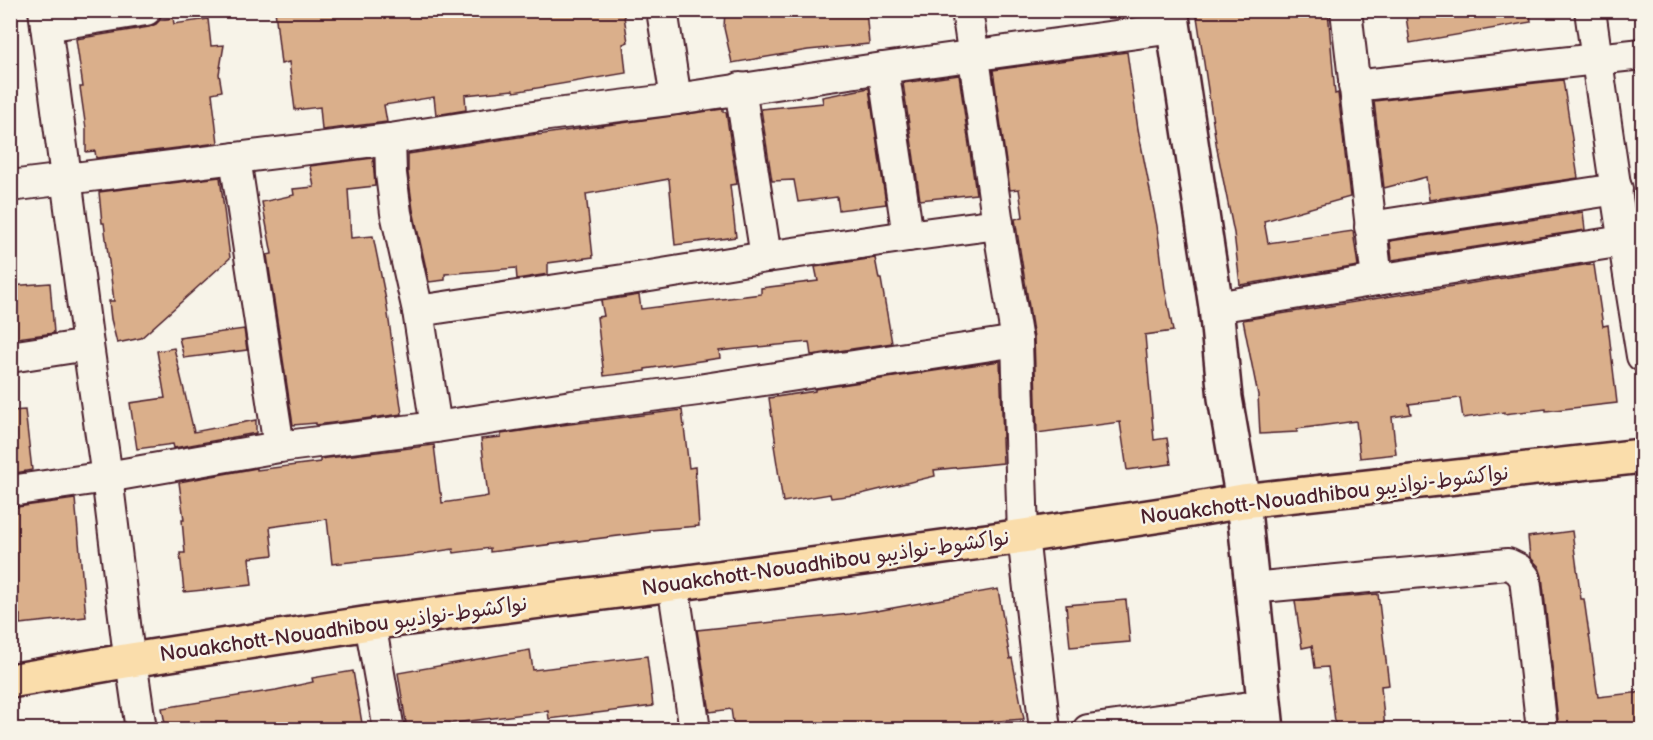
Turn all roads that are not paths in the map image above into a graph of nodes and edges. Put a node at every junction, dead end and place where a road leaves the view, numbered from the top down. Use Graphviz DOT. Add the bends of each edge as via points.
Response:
graph roads {
  1 [pos="146,10"];
  2 [pos="662,10"];
  3 [pos="967,10"];
  4 [pos="1346,10"];
  5 [pos="1590,10"];
  6 [pos="45,18"];
  7 [pos="1172,19"];
  8 [pos="1642,54"];
  9 [pos="973,56"];
  10 [pos="1597,60"];
  11 [pos="884,68"];
  12 [pos="1354,86"];
  13 [pos="740,88"];
  14 [pos="676,99"];
  15 [pos="390,139"];
  16 [pos="235,158"];
  17 [pos="66,178"];
  18 [pos="10,186"];
  19 [pos="1617,189"];
  20 [pos="998,224"];
  21 [pos="1370,227"];
  22 [pos="908,236"];
  23 [pos="1633,239"];
  24 [pos="766,257"];
  25 [pos="1377,280"];
  26 [pos="1216,307"];
  27 [pos="418,311"];
  28 [pos="1017,341"];
  29 [pos="88,345"];
  30 [pos="1642,356"];
  31 [pos="10,357"];
  32 [pos="436,427"];
  33 [pos="279,447"];
  34 [pos="1642,456"];
  35 [pos="107,477"];
  36 [pos="10,491"];
  37 [pos="1243,501"];
  38 [pos="1023,536"];
  39 [pos="674,584"];
  40 [pos="1251,588"];
  41 [pos="370,623"];
  42 [pos="131,660"];
  43 [pos="10,681"];
  44 [pos="1265,717"];
  45 [pos="141,729"];
  46 [pos="389,729"];
  47 [pos="695,729"];
  48 [pos="1045,729"];
  49 [pos="1088,729"];
  50 [pos="1542,729"];
  1 -- 6 [label="street"];
  2 -- 14 [label="street"];
  3 -- 9 [label="street"];
  4 -- 12 [label="street"];
  5 -- 10 [label="street"];
  6 -- 17 [label="street"];
  7 -- 9 [label="street"];
  7 -- 26 [label="street"];
  8 -- 10 [label="street"];
  9 -- 11 [label="street"];
  9 -- 20 [label="street"];
  10 -- 12 [label="street"];
  10 -- 19 [label="street"];
  11 -- 13 [label="street"];
  11 -- 22 [label="street"];
  12 -- 21 [label="street"];
  13 -- 14 [label="street"];
  13 -- 24 [label="street"];
  14 -- 15 [label="street"];
  15 -- 16 [label="street"];
  15 -- 27 [label="street" via="396,213"];
  16 -- 17 [label="street"];
  16 -- 33 [label="street"];
  17 -- 18 [label="street"];
  17 -- 29 [label="street"];
  19 -- 21 [label="street"];
  19 -- 23 [label="street"];
  20 -- 22 [label="street"];
  20 -- 28 [label="street"];
  21 -- 25 [label="street"];
  22 -- 24 [label="street"];
  23 -- 25 [label="street"];
  23 -- 30 [label="street"];
  24 -- 27 [label="street"];
  25 -- 26 [label="street"];
  26 -- 37 [label="street" via="1225,398"];
  27 -- 32 [label="street"];
  28 -- 32 [label="street"];
  28 -- 38 [label="street"];
  29 -- 31 [label="street"];
  29 -- 35 [label="street"];
  32 -- 33 [label="street"];
  33 -- 35 [label="street"];
  34 -- 37 [label="highway, Nouakchott-Nouadhibou نواكشوط-نواذيبو"];
  35 -- 36 [label="street"];
  35 -- 42 [label="street"];
  37 -- 38 [label="highway, Nouakchott-Nouadhibou نواكشوط-نواذيبو"];
  37 -- 40 [label="street"];
  38 -- 39 [label="highway, Nouakchott-Nouadhibou نواكشوط-نواذيبو"];
  38 -- 48 [label="street"];
  39 -- 41 [label="highway, Nouakchott-Nouadhibou نواكشوط-نواذيبو"];
  39 -- 47 [label="street"];
  40 -- 44 [label="street"];
  40 -- 50 [label="street" via="1508,564 1525,578"];
  41 -- 42 [label="highway, Nouakchott-Nouadhibou نواكشوط-نواذيبو"];
  41 -- 46 [label="street"];
  42 -- 43 [label="highway, Nouakchott-Nouadhibou نواكشوط-نواذيبو"];
  42 -- 45 [label="street"];
  44 -- 49 [label="street"];
}
